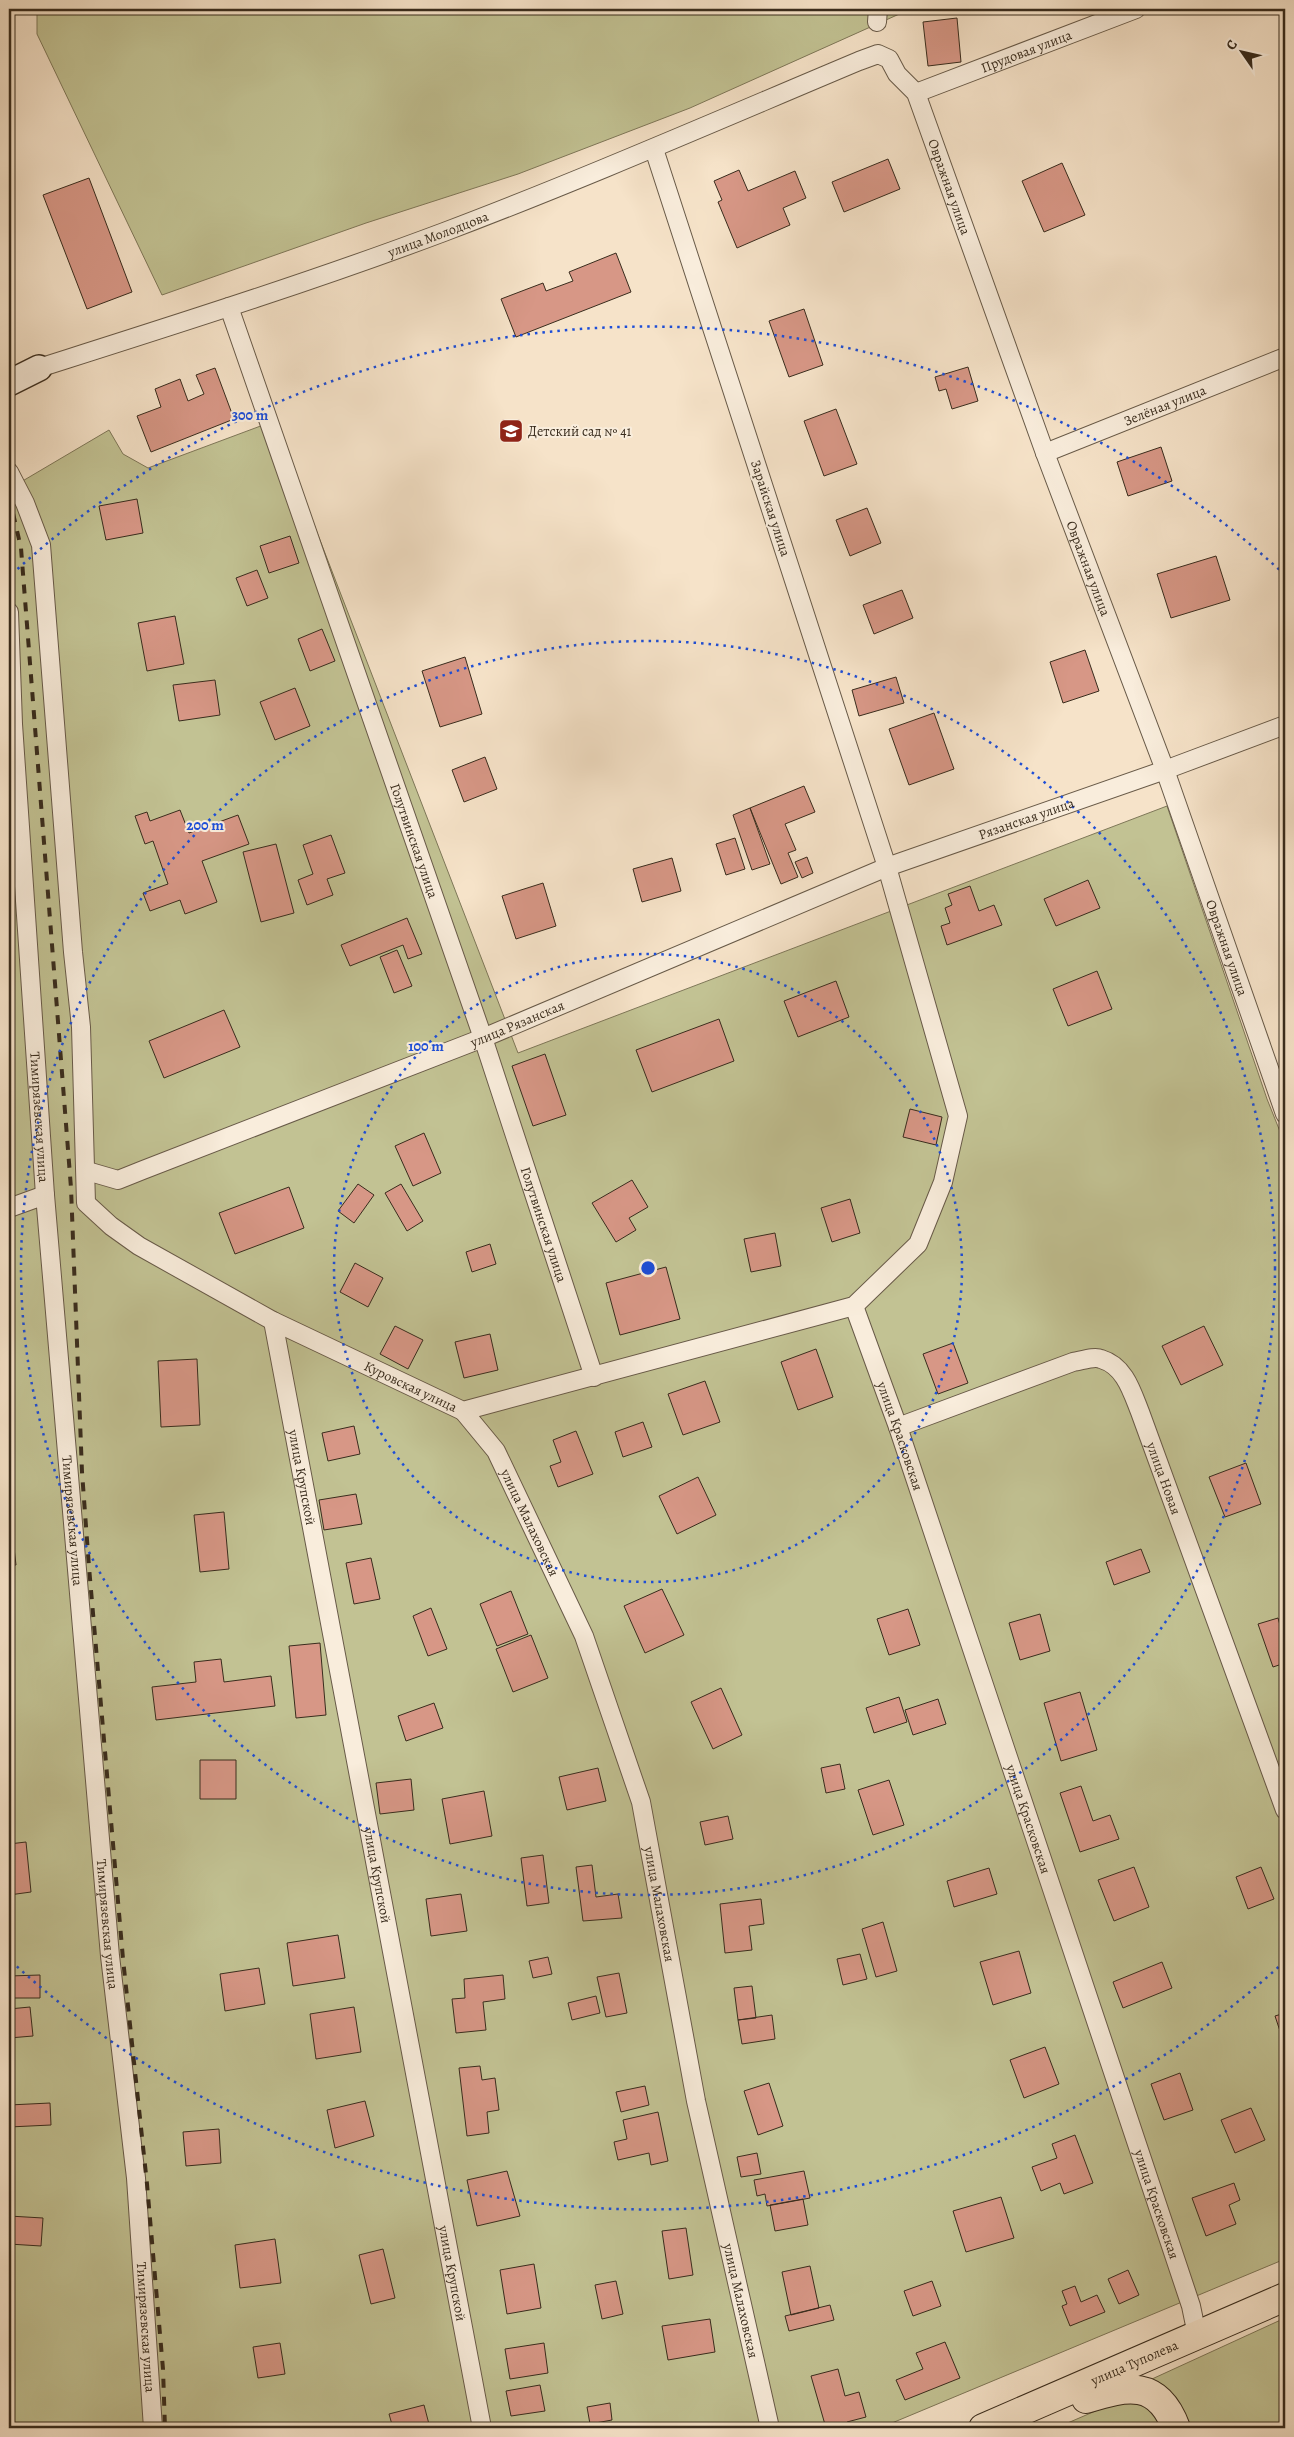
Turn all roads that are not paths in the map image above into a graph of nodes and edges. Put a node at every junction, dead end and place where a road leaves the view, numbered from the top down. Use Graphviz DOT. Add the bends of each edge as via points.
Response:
graph roads {
  1 [pos="1136,9"];
  2 [pos="859,61"];
  3 [pos="916,93"];
  4 [pos="654,149"];
  5 [pos="229,307"];
  6 [pos="1285,357"];
  7 [pos="39,368"];
  8 [pos="9,383"];
  9 [pos="1045,453"];
  10 [pos="9,472"];
  11 [pos="9,612"];
  12 [pos="11,724"];
  13 [pos="1285,725"];
  14 [pos="1165,770"];
  15 [pos="887,867"];
  16 [pos="484,1038"];
  17 [pos="1285,1114"];
  18 [pos="87,1171"];
  19 [pos="45,1195"];
  20 [pos="9,1208"];
  21 [pos="854,1306"];
  22 [pos="273,1321"];
  23 [pos="594,1377"];
  24 [pos="463,1411"];
  25 [pos="898,1427"];
  26 [pos="1285,1810"];
  27 [pos="1285,2298"];
  28 [pos="1197,2335"];
  29 [pos="153,2428"];
  30 [pos="482,2428"];
  31 [pos="770,2428"];
  32 [pos="983,2428"];
  33 [pos="992,2428"];
  34 [pos="1176,2428"];
  1 -- 3 [label="street, Прудовая улица"];
  2 -- 3 [label="street, Овражная улица" via="878,54 889,59 897,74"];
  2 -- 4 [label="street, улица Молодцова"];
  3 -- 9 [label="street, Овражная улица"];
  4 -- 5 [label="street, улица Молодцова" via="442,232"];
  4 -- 15 [label="street, Зарайская улица"];
  5 -- 7 [label="street, улица Молодцова"];
  5 -- 16 [label="street, Голутвинская улица"];
  6 -- 9 [label="street, Зелёная улица"];
  7 -- 8 [label="street, улица Молодцова"];
  9 -- 14 [label="street, Овражная улица"];
  10 -- 18 [label="street" via="41,545 72,952 81,1027"];
  11 -- 12 [label="street, Тимирязевская улица"];
  12 -- 19 [label="street, Тимирязевская улица"];
  13 -- 14 [label="street, Рязанская улица"];
  14 -- 15 [label="street, Рязанская улица"];
  14 -- 17 [label="street, Овражная улица"];
  15 -- 16 [label="street, улица Рязанская"];
  15 -- 21 [label="street, Зарайская улица" via="958,1116 943,1182 918,1244"];
  16 -- 18 [label="street, улица Рязанская" via="118,1180"];
  16 -- 23 [label="street, Голутвинская улица"];
  18 -- 22 [label="street, Куровская улица" via="86,1203 111,1226 139,1246"];
  19 -- 20 [label="street"];
  19 -- 29 [label="street, Тимирязевская улица" via="110,1956 136,2178"];
  21 -- 23 [label="street, Куровская улица"];
  21 -- 25 [label="street, улица Красковская"];
  22 -- 24 [label="street, Куровская улица"];
  22 -- 30 [label="street, улица Крупской"];
  23 -- 24 [label="street, Куровская улица"];
  24 -- 31 [label="street, улица Малаховская" via="496,1451 584,1636 641,1802 696,2101"];
  25 -- 26 [label="street, улица Новая" via="1073,1362 1100,1358 1116,1367 1128,1382 1137,1405"];
  25 -- 28 [label="street, улица Красковская" via="1191,2306"];
  27 -- 28 [label="main road, улица Туполева"];
  28 -- 32 [label="main road, улица Туполева"];
  33 -- 34 [label="main road" via="1118,2389 1134,2388 1161,2402 1171,2414"];
}
